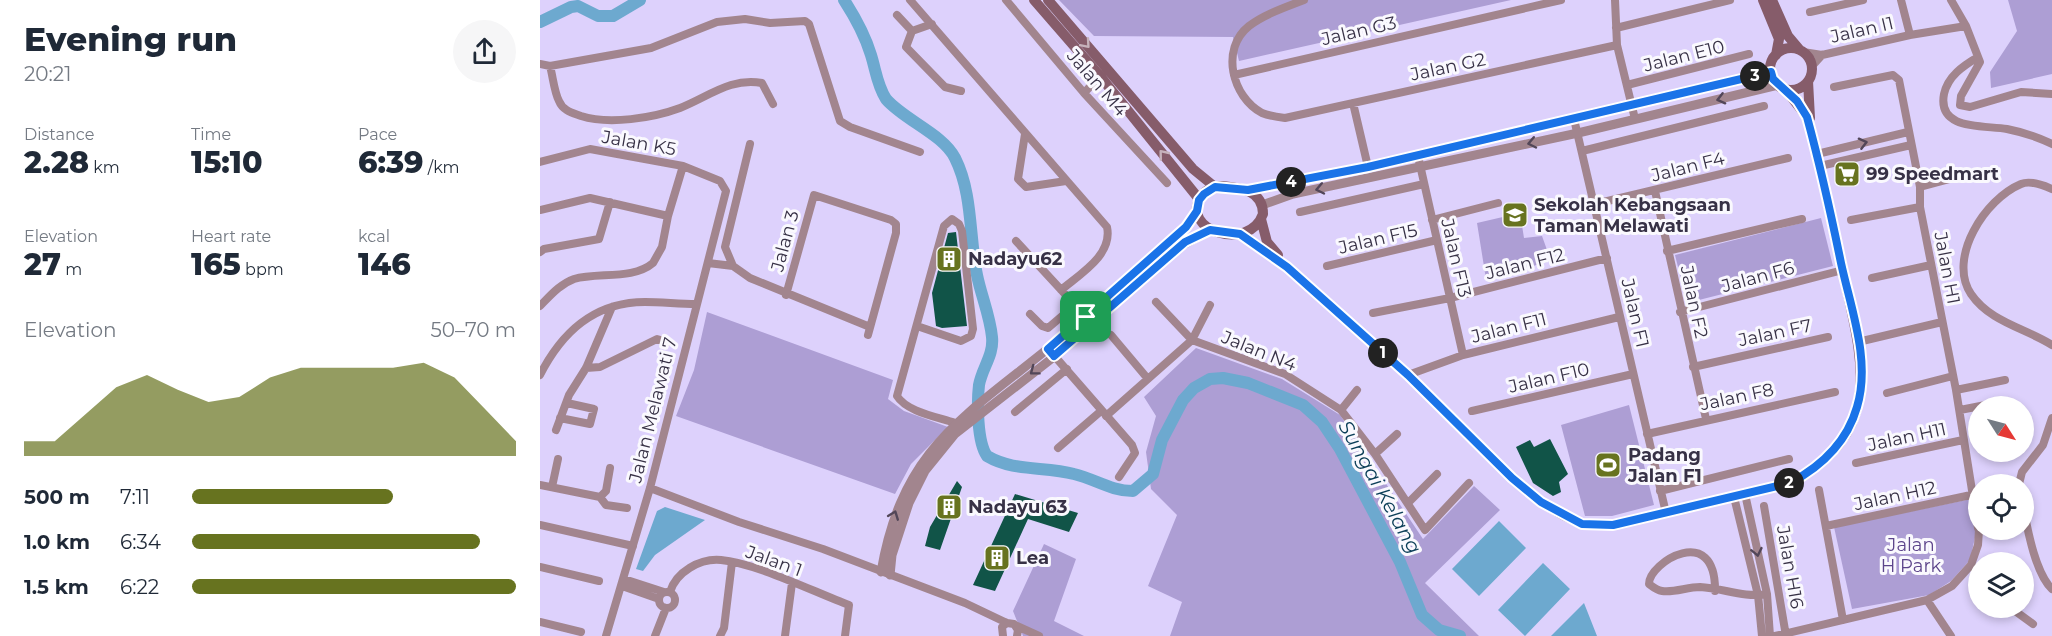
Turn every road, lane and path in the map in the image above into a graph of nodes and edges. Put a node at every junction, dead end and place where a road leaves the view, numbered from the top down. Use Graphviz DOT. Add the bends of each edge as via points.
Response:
graph roads {
  1 [pos="910,0"];
  2 [pos="1006,0"];
  3 [pos="1034,0"];
  4 [pos="1048,0"];
  5 [pos="1304,0"];
  6 [pos="1561,0"];
  7 [pos="1615,0"];
  8 [pos="1730,0"];
  9 [pos="1763,0"];
  10 [pos="1772,0"];
  11 [pos="1863,0"];
  12 [pos="1900,0"];
  13 [pos="1951,0"];
  14 [pos="1810,12"];
  15 [pos="897,15"];
  16 [pos="932,24"];
  17 [pos="1966,26"];
  18 [pos="1616,28"];
  19 [pos="912,31"];
  20 [pos="1910,35"];
  21 [pos="1617,45"];
  22 [pos="1801,50"];
  23 [pos="1749,54"];
  24 [pos="1776,55"];
  25 [pos="1822,55"];
  26 [pos="1978,57"];
  27 [pos="540,64"];
  28 [pos="550,66"];
  29 [pos="1812,66"];
  30 [pos="1104,72"];
  31 [pos="1771,72"];
  32 [pos="1234,75"];
  33 [pos="1808,81"];
  34 [pos="1627,85"];
  35 [pos="1782,87"];
  36 [pos="1834,87"];
  37 [pos="960,92"];
  38 [pos="1084,93"];
  39 [pos="2052,94"];
  40 [pos="1353,103"];
  41 [pos="773,104"];
  42 [pos="1632,106"];
  43 [pos="1764,106"];
  44 [pos="1574,119"];
  45 [pos="1635,119"];
  46 [pos="1908,132"];
  47 [pos="1578,133"];
  48 [pos="1025,134"];
  49 [pos="1813,139"];
  50 [pos="750,144"];
  51 [pos="2052,144"];
  52 [pos="1911,145"];
  53 [pos="1582,151"];
  54 [pos="920,152"];
  55 [pos="1817,154"];
  56 [pos="1418,156"];
  57 [pos="1788,158"];
  58 [pos="540,162"];
  59 [pos="683,166"];
  60 [pos="1820,166"];
  61 [pos="1368,167"];
  62 [pos="1420,167"];
  63 [pos="1961,176"];
  64 [pos="1066,181"];
  65 [pos="1167,183"];
  66 [pos="1424,184"];
  67 [pos="1215,187"];
  68 [pos="1920,187"];
  69 [pos="2052,189"];
  70 [pos="1248,190"];
  71 [pos="726,191"];
  72 [pos="1655,191"];
  73 [pos="1199,200"];
  74 [pos="610,202"];
  75 [pos="1498,203"];
  76 [pos="1594,204"];
  77 [pos="1262,206"];
  78 [pos="1920,207"];
  79 [pos="540,210"];
  80 [pos="1197,211"];
  81 [pos="1300,212"];
  82 [pos="668,216"];
  83 [pos="1261,219"];
  84 [pos="1802,219"];
  85 [pos="1432,220"];
  86 [pos="1851,220"];
  87 [pos="1210,230"];
  88 [pos="1240,234"];
  89 [pos="1437,240"];
  90 [pos="1016,241"];
  91 [pos="1668,251"];
  92 [pos="540,252"];
  93 [pos="1607,258"];
  94 [pos="708,263"];
  95 [pos="1931,264"];
  96 [pos="733,266"];
  97 [pos="1327,266"];
  98 [pos="1287,267"];
  99 [pos="1843,270"];
  100 [pos="1872,278"];
  101 [pos="1061,290"];
  102 [pos="786,295"];
  103 [pos="1450,298"];
  104 [pos="1156,302"];
  105 [pos="696,304"];
  106 [pos="1075,305"];
  107 [pos="1210,305"];
  108 [pos="540,306"];
  109 [pos="612,307"];
  110 [pos="1680,312"];
  111 [pos="1030,314"];
  112 [pos="1374,314"];
  113 [pos="1619,317"];
  114 [pos="1089,320"];
  115 [pos="1942,322"];
  116 [pos="917,326"];
  117 [pos="1111,335"];
  118 [pos="1828,337"];
  119 [pos="1192,340"];
  120 [pos="668,342"];
  121 [pos="1858,342"];
  122 [pos="2052,345"];
  123 [pos="1051,352"];
  124 [pos="1463,355"];
  125 [pos="1693,367"];
  126 [pos="586,368"];
  127 [pos="1067,369"];
  128 [pos="1634,374"];
  129 [pos="540,375"];
  130 [pos="1408,375"];
  131 [pos="1953,376"];
  132 [pos="1148,378"];
  133 [pos="2004,380"];
  134 [pos="1357,390"];
  135 [pos="1956,390"];
  136 [pos="1835,392"];
  137 [pos="1887,393"];
  138 [pos="567,403"];
  139 [pos="1968,408"];
  140 [pos="1341,410"];
  141 [pos="1960,410"];
  142 [pos="1472,411"];
  143 [pos="976,412"];
  144 [pos="1015,412"];
  145 [pos="1104,413"];
  146 [pos="560,418"];
  147 [pos="2052,418"];
  148 [pos="1706,420"];
  149 [pos="955,423"];
  150 [pos="556,430"];
  151 [pos="1397,434"];
  152 [pos="1647,434"];
  153 [pos="1963,440"];
  154 [pos="1058,448"];
  155 [pos="1375,454"];
  156 [pos="558,459"];
  157 [pos="1789,459"];
  158 [pos="1856,463"];
  159 [pos="610,468"];
  160 [pos="1437,474"];
  161 [pos="1968,474"];
  162 [pos="2022,474"];
  163 [pos="1119,477"];
  164 [pos="1469,483"];
  165 [pos="540,485"];
  166 [pos="552,487"];
  167 [pos="650,488"];
  168 [pos="1820,490"];
  169 [pos="1660,491"];
  170 [pos="1739,496"];
  171 [pos="1968,496"];
  172 [pos="600,497"];
  173 [pos="1408,503"];
  174 [pos="1764,506"];
  175 [pos="627,508"];
  176 [pos="1666,513"];
  177 [pos="540,525"];
  178 [pos="1826,526"];
  179 [pos="2032,540"];
  180 [pos="633,546"];
  181 [pos="732,562"];
  182 [pos="540,567"];
  183 [pos="1968,568"];
  184 [pos="885,573"];
  185 [pos="599,581"];
  186 [pos="623,582"];
  187 [pos="792,583"];
  188 [pos="2052,589"];
  189 [pos="1715,591"];
  190 [pos="1767,594"];
  191 [pos="664,595"];
  192 [pos="1758,596"];
  193 [pos="1927,600"];
  194 [pos="666,608"];
  195 [pos="2025,618"];
  196 [pos="1843,620"];
  197 [pos="540,622"];
  198 [pos="1007,623"];
  199 [pos="2033,624"];
  200 [pos="581,632"];
  201 [pos="1018,633"];
  202 [pos="1786,635"];
  203 [pos="606,636"];
  204 [pos="655,636"];
  205 [pos="720,636"];
  206 [pos="785,636"];
  207 [pos="845,636"];
  208 [pos="1003,636"];
  209 [pos="1039,636"];
  210 [pos="1762,636"];
  211 [pos="1770,636"];
  212 [pos="1775,636"];
  213 [pos="1951,636"];
  1 -- 16 [label="street"];
  2 -- 38 [label="street, Jalan M4"];
  3 -- 30 [label="main road"];
  4 -- 30 [label="main road, one-way"];
  5 -- 32 [label="street" via="1248,27 1234,49"];
  6 -- 32 [label="street, Jalan G3"];
  7 -- 18 [label="street"];
  8 -- 18 [label="street"];
  9 -- 24 [label="main road" via="1779,39"];
  10 -- 22 [label="main road" via="1788,36"];
  11 -- 14 [label="street"];
  12 -- 20 [label="street, Jalan I1"];
  13 -- 17 [label="street"];
  15 -- 19 [label="street"];
  16 -- 19 [label="street"];
  16 -- 48 [label="street"];
  17 -- 20 [label="street"];
  17 -- 26 [label="street"];
  18 -- 21 [label="street"];
  19 -- 37 [label="street" via="906,47 945,87"];
  20 -- 25 [label="street, Jalan I1"];
  21 -- 34 [label="street"];
  21 -- 40 [label="street, Jalan G2"];
  22 -- 24 [label="main road" via="1791,48"];
  22 -- 25 [label="street, Jalan I1"];
  22 -- 29 [label="main road"];
  23 -- 34 [label="street, Jalan E10"];
  24 -- 31 [label="main road"];
  25 -- 29 [label="street, Jalan I1"];
  26 -- 39 [label="street" via="1980,66 1960,105 1970,107 2021,92"];
  26 -- 51 [label="street" via="1952,77 1943,101 1946,112 1967,126 2010,130"];
  27 -- 28 [label="street"];
  28 -- 41 [label="street" via="560,102 567,111 593,120 615,122 679,108 736,82 762,83"];
  28 -- 54 [label="street" via="651,48 717,22 805,21 840,121"];
  29 -- 33 [label="main road"];
  30 -- 38 [label="street"];
  30 -- 67 [label="main road" via="1193,169"];
  73 -- 30 [label="main road, one-way"];
  31 -- 35 [label="main road"];
  31 -- 42 [label="street"];
  32 -- 40 [label="street, Jalan G2" via="1237,88 1252,106 1269,116 1285,118"];
  33 -- 35 [label="main road" via="1797,89"];
  33 -- 49 [label="main road"];
  34 -- 42 [label="street"];
  35 -- 45 [label="street, one-way"];
  35 -- 49 [label="main road" via="1807,117"];
  36 -- 46 [label="street, Jalan H1" via="1893,75 1899,80"];
  38 -- 65 [label="street, Jalan M4"];
  40 -- 61 [label="street"];
  42 -- 44 [label="street"];
  42 -- 45 [label="street"];
  43 -- 53 [label="street"];
  44 -- 47 [label="street, Jalan F1"];
  44 -- 56 [label="street"];
  45 -- 47 [label="street"];
  46 -- 52 [label="street, Jalan H1"];
  55 -- 46 [label="street, one-way"];
  47 -- 53 [label="street, Jalan F1"];
  47 -- 62 [label="street, one-way"];
  48 -- 64 [label="street"];
  48 -- 64 [label="street" via="1018,179 1021,184 1026,187"];
  49 -- 55 [label="main road"];
  50 -- 96 [label="street" via="725,247"];
  52 -- 60 [label="street"];
  52 -- 68 [label="street, Jalan H1"];
  53 -- 76 [label="street, Jalan F1"];
  55 -- 60 [label="main road"];
  56 -- 61 [label="street"];
  56 -- 62 [label="street, Jalan F13"];
  57 -- 72 [label="street, Jalan F4"];
  58 -- 59 [label="street, Jalan K5" via="590,149"];
  59 -- 71 [label="street, Jalan K5" via="720,182"];
  59 -- 82 [label="street"];
  60 -- 99 [label="main road"];
  61 -- 70 [label="street"];
  62 -- 66 [label="street, Jalan F13"];
  62 -- 77 [label="street, one-way" via="1293,194"];
  63 -- 68 [label="street"];
  64 -- 101 [label="street" via="1107,227 1110,239 1101,255"];
  66 -- 81 [label="street"];
  66 -- 85 [label="street, Jalan F13"];
  67 -- 70 [label="main road"];
  67 -- 73 [label="main road"];
  68 -- 78 [label="street, Jalan H1"];
  69 -- 122 [label="street" via="2020,184 1999,200 1964,247 1962,276 1978,304 2011,326"];
  70 -- 77 [label="main road"];
  71 -- 94 [label="street, Jalan Melawati 7"];
  72 -- 76 [label="street, Jalan F4"];
  72 -- 91 [label="street, Jalan F2"];
  73 -- 80 [label="main road"];
  74 -- 79 [label="street" via="590,198"];
  74 -- 82 [label="street"];
  74 -- 92 [label="street" via="599,238"];
  75 -- 85 [label="street"];
  76 -- 93 [label="street, Jalan F1"];
  77 -- 83 [label="main road"];
  78 -- 86 [label="street"];
  78 -- 95 [label="street, Jalan H1"];
  80 -- 87 [label="main road"];
  80 -- 114 [label="street" via="1186,227"];
  82 -- 108 [label="street" via="662,247 649,267 573,279"];
  83 -- 88 [label="main road" via="1254,229"];
  83 -- 98 [label="main road" via="1267,242"];
  84 -- 91 [label="street"];
  85 -- 89 [label="street, Jalan F13"];
  87 -- 88 [label="main road"];
  87 -- 114 [label="street" via="1174,250"];
  88 -- 98 [label="main road"];
  89 -- 97 [label="street, Jalan F15"];
  89 -- 103 [label="street, Jalan F13"];
  90 -- 101 [label="street"];
  91 -- 110 [label="street, Jalan F2"];
  93 -- 103 [label="street, Jalan F12"];
  93 -- 113 [label="street, Jalan F1"];
  94 -- 96 [label="street"];
  94 -- 105 [label="street, Jalan Melawati 7"];
  95 -- 100 [label="street"];
  95 -- 115 [label="street, Jalan H1"];
  96 -- 102 [label="street"];
  98 -- 130 [label="main road"];
  99 -- 110 [label="street, Jalan F6"];
  99 -- 121 [label="main road"];
  101 -- 106 [label="street"];
  102 -- 102 [label="street, Jalan 3" via="814,195 896,224 869,331"];
  103 -- 112 [label="street, Jalan F12"];
  103 -- 124 [label="street, Jalan F13"];
  104 -- 119 [label="street"];
  105 -- 109 [label="street" via="642,302"];
  105 -- 167 [label="street, Jalan Melawati 7"];
  106 -- 111 [label="street" via="1048,328"];
  106 -- 114 [label="street"];
  107 -- 119 [label="street, Jalan N4"];
  109 -- 126 [label="street"];
  109 -- 129 [label="street" via="588,315 561,341"];
  110 -- 125 [label="street, Jalan F2"];
  113 -- 124 [label="street, Jalan F11"];
  113 -- 128 [label="street, Jalan F1"];
  114 -- 123 [label="street"];
  115 -- 121 [label="street"];
  115 -- 131 [label="street, Jalan H1"];
  116 -- 116 [label="street" via="944,226 952,219 962,231 971,336 961,341"];
  116 -- 149 [label="street" via="897,396 918,410"];
  117 -- 132 [label="street"];
  118 -- 125 [label="street, Jalan F7"];
  119 -- 132 [label="street, Jalan N4"];
  119 -- 140 [label="street, Jalan N4" via="1285,374"];
  120 -- 126 [label="street" via="657,339 600,367"];
  121 -- 170 [label="main road" via="1863,373 1858,405 1848,432 1811,471 1790,483"];
  123 -- 127 [label="street"];
  123 -- 143 [label="street"];
  124 -- 130 [label="street, Jalan F11"];
  125 -- 148 [label="street, Jalan F2"];
  126 -- 138 [label="street"];
  127 -- 144 [label="street"];
  127 -- 145 [label="street"];
  128 -- 142 [label="street, Jalan F10"];
  128 -- 152 [label="street, Jalan F1"];
  130 -- 176 [label="main road" via="1512,478 1563,516 1582,524 1613,525"];
  131 -- 135 [label="street, Jalan H1"];
  131 -- 137 [label="street"];
  132 -- 145 [label="street, Jalan N4"];
  133 -- 135 [label="street"];
  134 -- 140 [label="street"];
  135 -- 141 [label="street, Jalan H1"];
  136 -- 148 [label="street, Jalan F8"];
  138 -- 146 [label="street"];
  138 -- 146 [label="street" via="594,409 590,424"];
  139 -- 141 [label="street"];
  140 -- 155 [label="street, Jalan N4"];
  141 -- 153 [label="street, Jalan H1"];
  143 -- 149 [label="street"];
  143 -- 184 [label="street" via="925,471 902,520"];
  145 -- 154 [label="street, Jalan N4"];
  145 -- 163 [label="street" via="1135,453"];
  146 -- 150 [label="street"];
  147 -- 162 [label="street" via="2043,445"];
  148 -- 152 [label="street, Jalan F8"];
  184 -- 149 [label="street, one-way" via="887,534 910,481"];
  151 -- 155 [label="street"];
  152 -- 169 [label="street, Jalan F1"];
  153 -- 158 [label="street, Jalan H11"];
  153 -- 161 [label="street, Jalan H1"];
  155 -- 173 [label="street, Jalan N4"];
  156 -- 166 [label="street"];
  157 -- 169 [label="street"];
  159 -- 172 [label="street" via="606,491"];
  160 -- 173 [label="street"];
  164 -- 173 [label="street, Jalan N4" via="1425,530"];
  165 -- 166 [label="street"];
  166 -- 172 [label="street"];
  167 -- 180 [label="street, Jalan Melawati 7"];
  167 -- 184 [label="street"];
  168 -- 178 [label="street"];
  169 -- 176 [label="street, Jalan F1"];
  170 -- 176 [label="main road"];
  170 -- 190 [label="street, one-way"];
  170 -- 192 [label="street"];
  171 -- 178 [label="street, Jalan H12"];
  172 -- 175 [label="street" via="606,505"];
  174 -- 202 [label="street, Jalan H16"];
  177 -- 180 [label="street"];
  178 -- 196 [label="street"];
  179 -- 188 [label="street" via="2044,578"];
  180 -- 186 [label="street, Jalan Melawati 7"];
  181 -- 187 [label="street, Jalan 1"];
  181 -- 191 [label="street, Jalan 1" via="709,560 693,566"];
  181 -- 205 [label="street"];
  182 -- 185 [label="street"];
  183 -- 193 [label="street, Jalan H1" via="1952,586"];
  184 -- 198 [label="street"];
  186 -- 191 [label="street"];
  186 -- 203 [label="street, Jalan Melawati 7"];
  187 -- 206 [label="street"];
  187 -- 207 [label="street, Jalan 1" via="849,605"];
  189 -- 189 [label="street" via="1710,562 1696,551 1659,566 1649,579 1649,584 1663,591 1701,587"];
  189 -- 192 [label="street"];
  190 -- 192 [label="street"];
  190 -- 211 [label="street"];
  191 -- 194 [label="street" via="661,606"];
  191 -- 194 [label="street" via="674,595 675,602"];
  192 -- 210 [label="street"];
  193 -- 196 [label="street, Jalan H1"];
  193 -- 213 [label="street"];
  194 -- 204 [label="street"];
  195 -- 199 [label="street"];
  196 -- 202 [label="street, Jalan H1"];
  197 -- 200 [label="street"];
  198 -- 201 [label="street"];
  198 -- 208 [label="street" via="1002,627"];
  201 -- 209 [label="street"];
  202 -- 212 [label="street, Jalan H1"];
}
